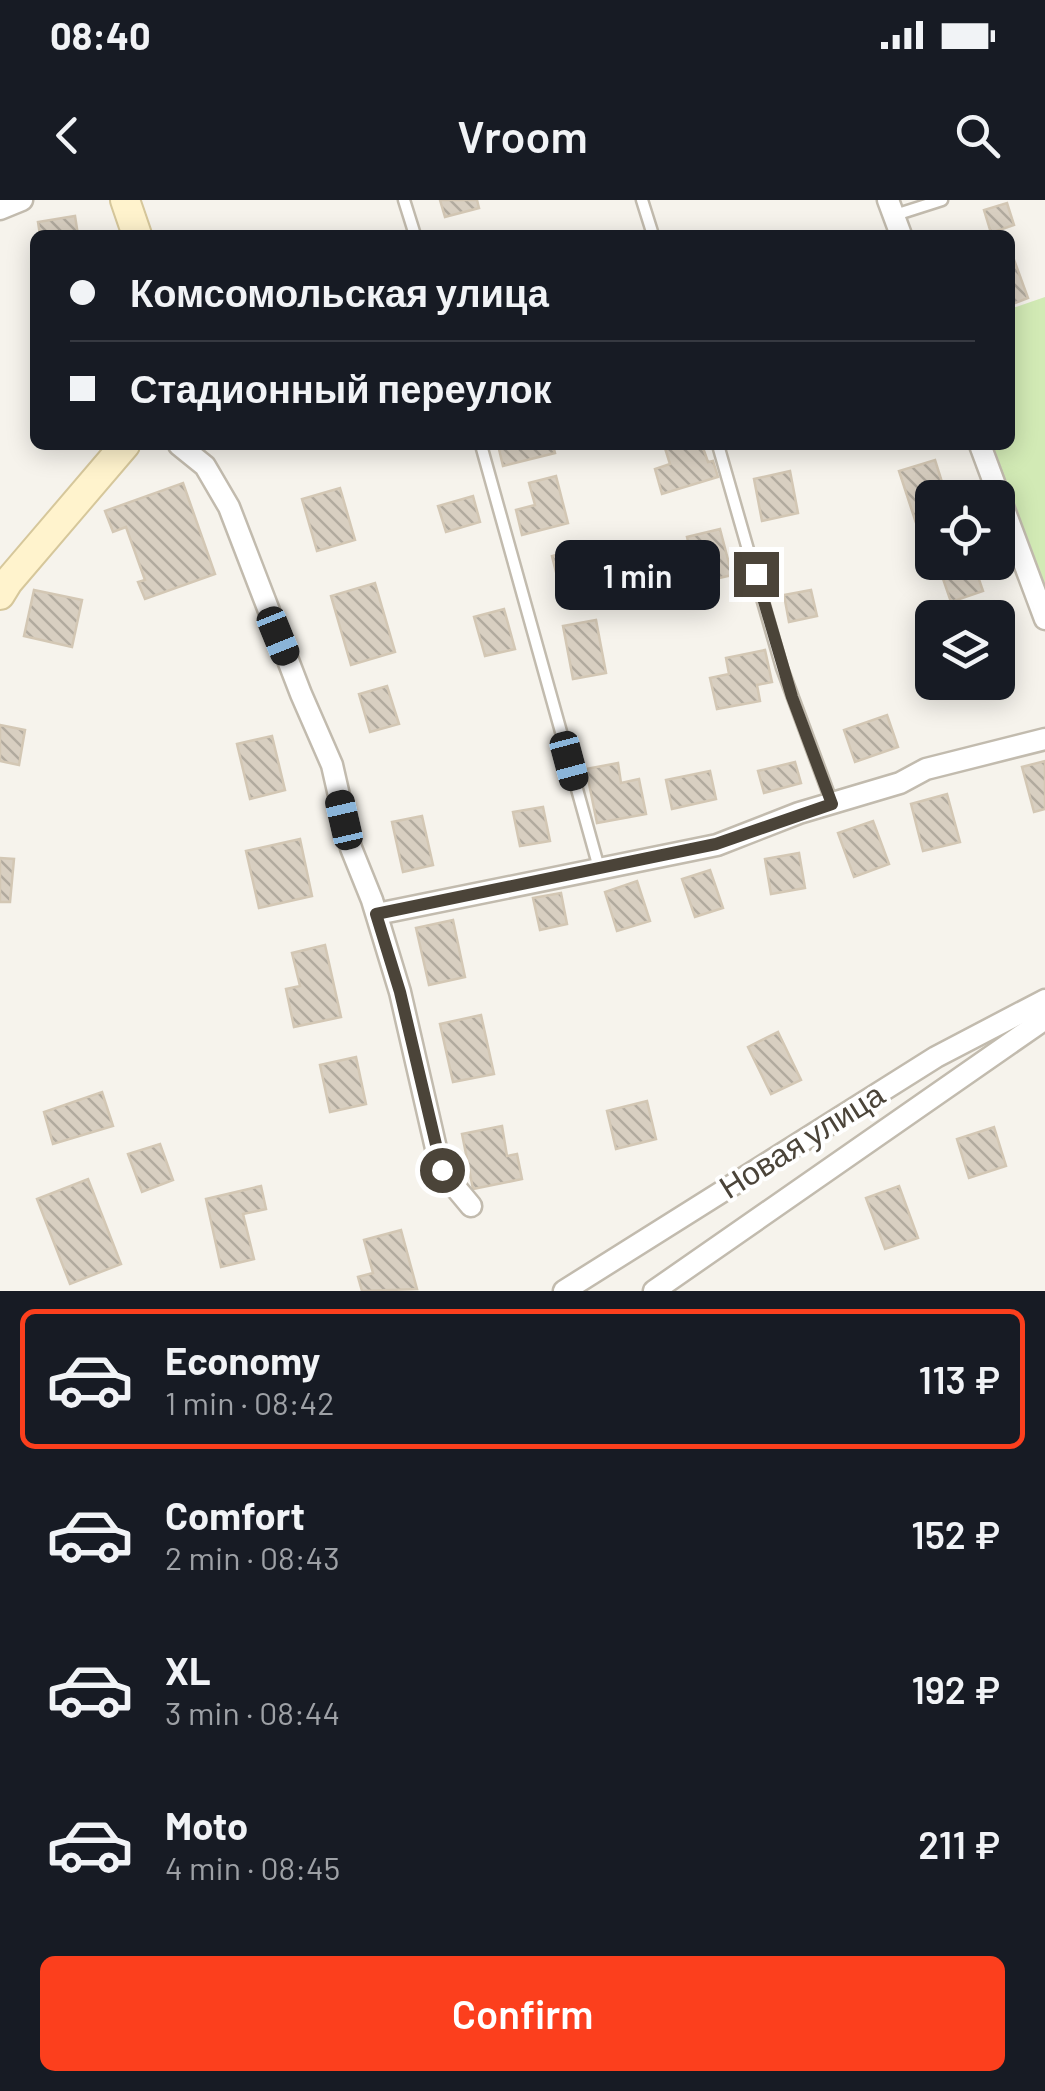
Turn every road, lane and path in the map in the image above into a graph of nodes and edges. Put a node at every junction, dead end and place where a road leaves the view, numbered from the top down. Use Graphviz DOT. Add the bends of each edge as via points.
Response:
graph roads {
  1 [pos="22,200"];
  2 [pos="125,200"];
  3 [pos="404,200"];
  4 [pos="642,200"];
  5 [pos="942,200"];
  6 [pos="0,209"];
  7 [pos="894,217"];
  8 [pos="134,230"];
  9 [pos="413,230"];
  10 [pos="651,230"];
  11 [pos="121,450"];
  12 [pos="185,450"];
  13 [pos="482,450"];
  14 [pos="719,450"];
  15 [pos="982,450"];
  16 [pos="0,596"];
  17 [pos="1045,619"];
  18 [pos="1045,739"];
  19 [pos="832,804"];
  20 [pos="599,869"];
  21 [pos="376,914"];
  22 [pos="1045,1000"];
  23 [pos="1045,1019"];
  24 [pos="471,1206"];
  25 [pos="564,1291"];
  26 [pos="654,1291"];
  1 -- 6 [label="street"];
  2 -- 8 [label="main road"];
  3 -- 9 [label="lane"];
  4 -- 10 [label="lane"];
  5 -- 7 [label="lane"];
  11 -- 16 [label="main road"];
  12 -- 21 [label="street" via="206,466 228,506 332,766 351,848"];
  13 -- 20 [label="lane"];
  14 -- 19 [label="lane" via="787,682"];
  15 -- 17 [label="street"];
  18 -- 19 [label="street" via="926,770"];
  19 -- 20 [label="street" via="716,844"];
  20 -- 21 [label="street"];
  21 -- 24 [label="street" via="434,1148 448,1182"];
  22 -- 25 [label="street, Новая улица" via="936,1057"];
  23 -- 26 [label="street, Новая улица"];
}
